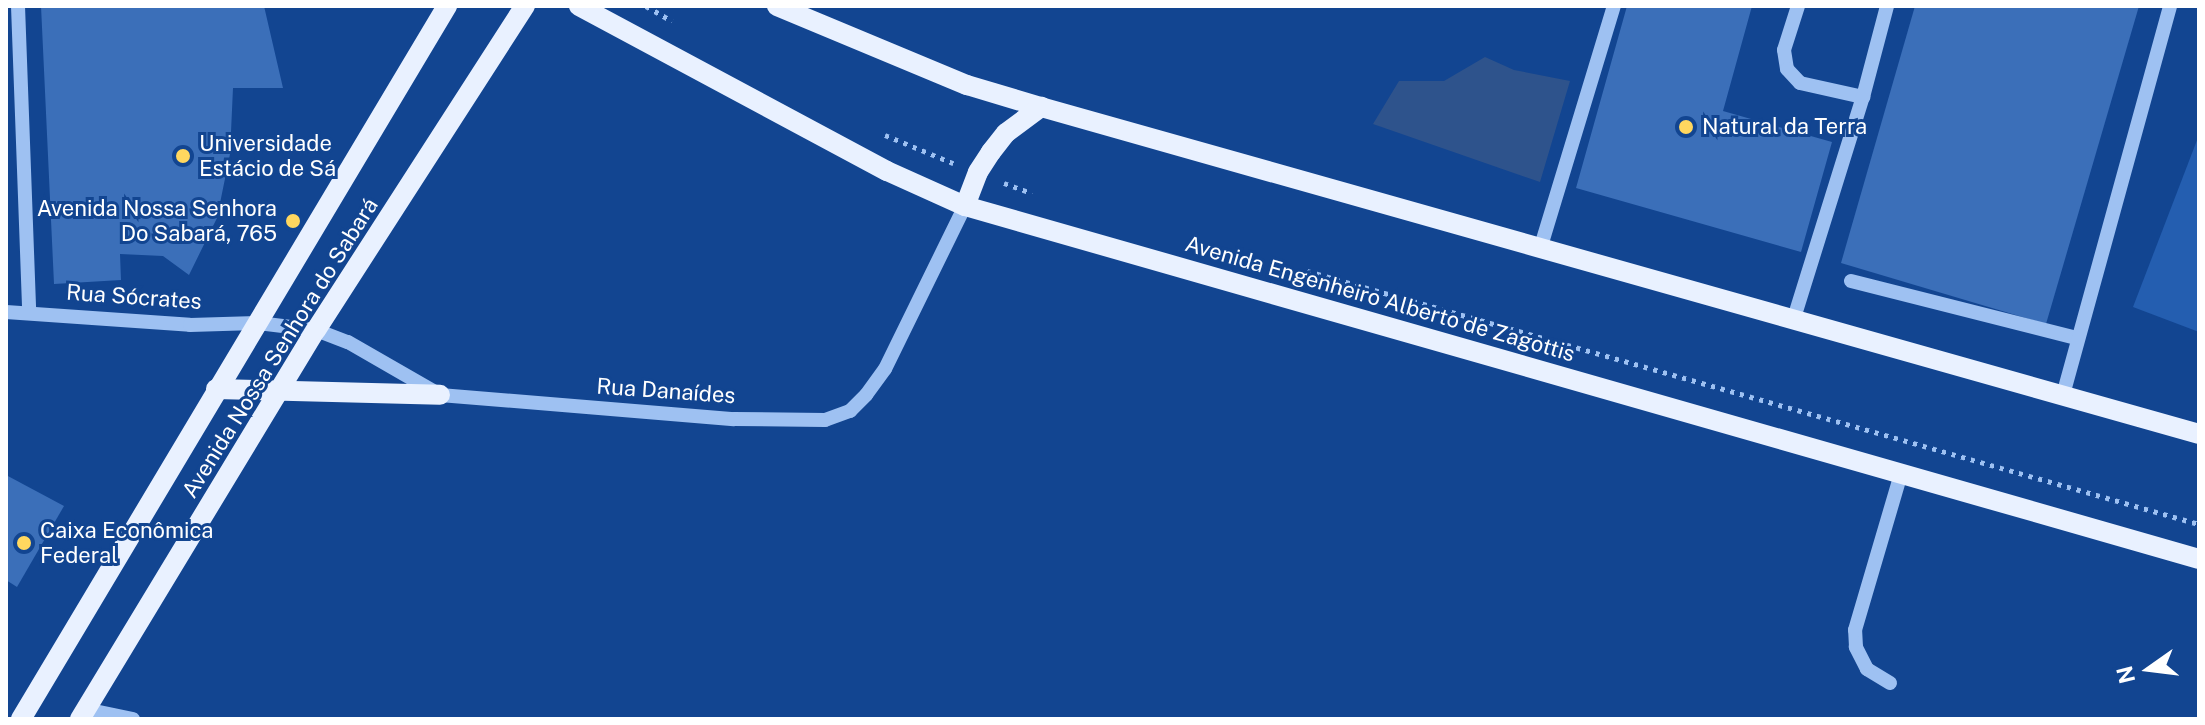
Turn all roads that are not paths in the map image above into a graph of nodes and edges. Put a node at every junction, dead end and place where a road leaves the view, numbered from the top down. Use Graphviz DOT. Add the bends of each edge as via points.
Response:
graph roads {
  1 [pos="18,6"];
  2 [pos="447,6"];
  3 [pos="525,6"];
  4 [pos="579,6"];
  5 [pos="777,6"];
  6 [pos="1614,6"];
  7 [pos="1798,6"];
  8 [pos="1887,6"];
  9 [pos="2170,6"];
  10 [pos="1863,97"];
  11 [pos="1041,107"];
  12 [pos="965,206"];
  13 [pos="1541,246"];
  14 [pos="1851,281"];
  15 [pos="6,312"];
  16 [pos="29,312"];
  17 [pos="1794,318"];
  18 [pos="258,323"];
  19 [pos="316,330"];
  20 [pos="2077,338"];
  21 [pos="216,389"];
  22 [pos="279,392"];
  23 [pos="440,395"];
  24 [pos="2063,395"];
  25 [pos="2199,434"];
  26 [pos="1901,474"];
  27 [pos="2199,559"];
  28 [pos="1890,683"];
  29 [pos="82,714"];
  30 [pos="21,719"];
  31 [pos="133,719"];
  1 -- 16 [label="street"];
  2 -- 18 [label="main road, Avenida Nossa Senhora do Sabará"];
  3 -- 19 [label="main road, Avenida Nossa Senhora do Sabará"];
  4 -- 12 [label="main road, Avenida Engenheiro Alberto de Zagottis" via="887,171"];
  5 -- 11 [label="main road" via="967,85"];
  6 -- 13 [label="street"];
  7 -- 10 [label="street" via="1784,50 1787,69 1800,83"];
  8 -- 10 [label="street"];
  9 -- 20 [label="street"];
  10 -- 17 [label="street"];
  11 -- 12 [label="main road" via="1006,133 991,152"];
  11 -- 13 [label="main road"];
  12 -- 23 [label="street, Rua Danaídes" via="885,369 850,411 825,420 734,419"];
  12 -- 26 [label="main road, Avenida Engenheiro Alberto de Zagottis"];
  13 -- 17 [label="main road"];
  14 -- 20 [label="street"];
  15 -- 16 [label="street, Rua Sócrates"];
  16 -- 18 [label="street, Rua Sócrates" via="190,325"];
  17 -- 24 [label="main road"];
  18 -- 19 [label="street, Rua Danaídes"];
  18 -- 21 [label="main road, Avenida Nossa Senhora do Sabará"];
  19 -- 22 [label="main road, Avenida Nossa Senhora do Sabará"];
  19 -- 23 [label="street, Rua Danaídes" via="348,342"];
  20 -- 24 [label="street"];
  21 -- 22 [label="main road"];
  21 -- 30 [label="main road, Avenida Nossa Senhora do Sabará"];
  22 -- 23 [label="main road"];
  22 -- 29 [label="main road, Avenida Nossa Senhora do Sabará"];
  24 -- 25 [label="main road"];
  26 -- 27 [label="main road, Avenida Engenheiro Alberto de Zagottis"];
  26 -- 28 [label="street" via="1855,630 1856,647 1867,669"];
  29 -- 31 [label="street"];
}
